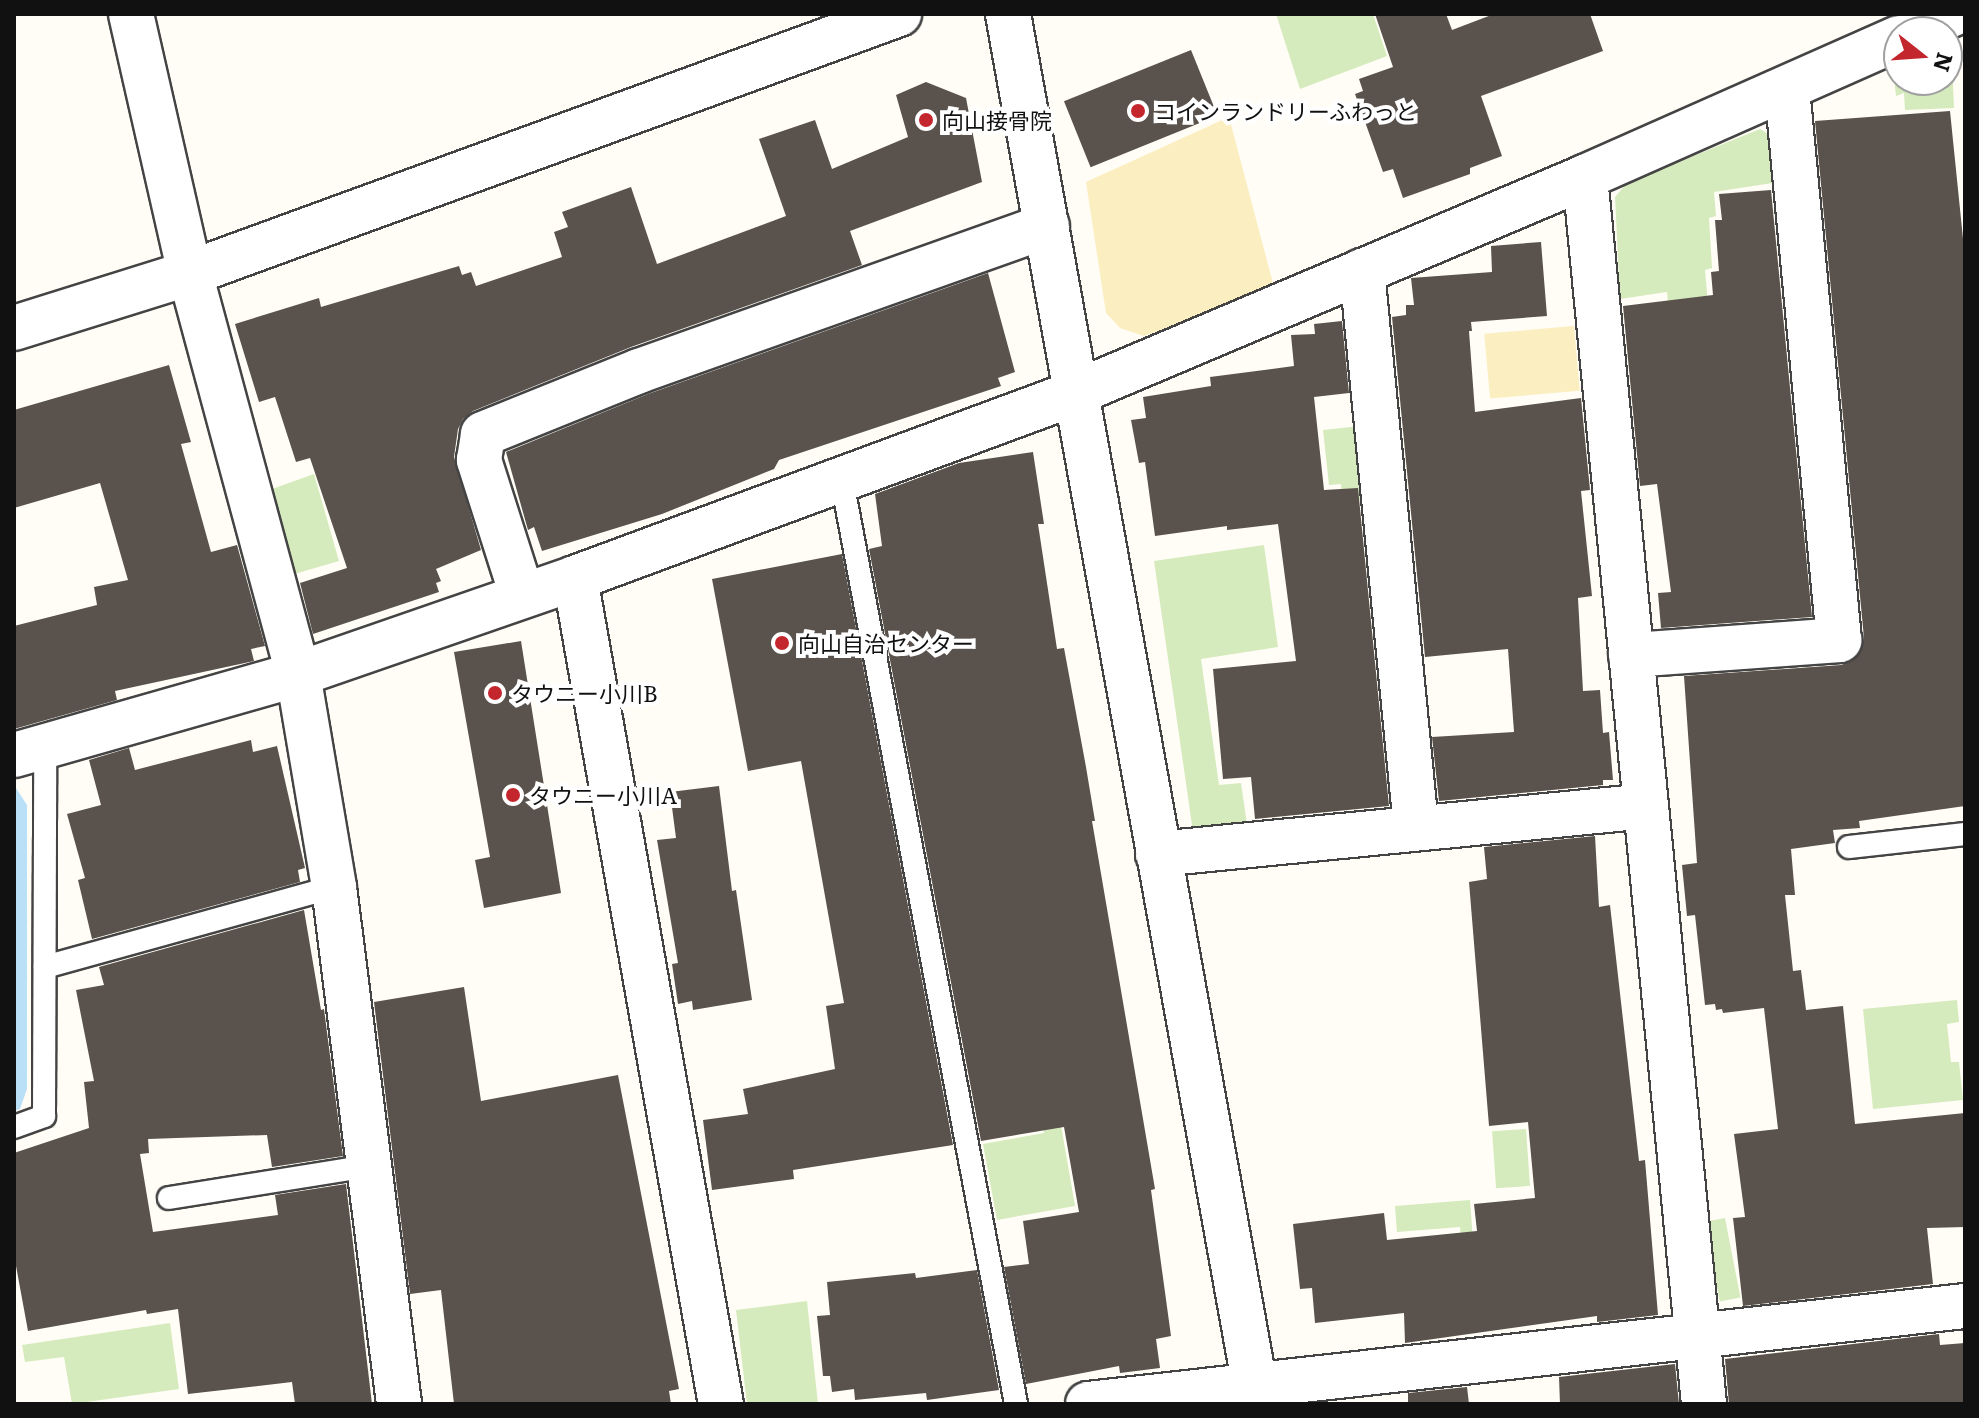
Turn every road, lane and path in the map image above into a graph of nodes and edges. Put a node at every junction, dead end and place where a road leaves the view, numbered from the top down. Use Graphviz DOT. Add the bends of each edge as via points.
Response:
graph roads {
  1 [pos="131,14"];
  2 [pos="899,14"];
  3 [pos="1008,14"];
  4 [pos="1883,45"];
  5 [pos="1787,89"];
  6 [pos="1585,177"];
  7 [pos="1047,226"];
  8 [pos="1362,271"];
  9 [pos="190,273"];
  10 [pos="14,328"];
  11 [pos="1075,393"];
  12 [pos="842,481"];
  13 [pos="575,578"];
  14 [pos="522,595"];
  15 [pos="1631,655"];
  16 [pos="298,674"];
  17 [pos="30,750"];
  18 [pos="1646,806"];
  19 [pos="1416,827"];
  20 [pos="1965,834"];
  21 [pos="1849,847"];
  22 [pos="1158,854"];
  23 [pos="334,887"];
  24 [pos="45,967"];
  25 [pos="14,1127"];
  26 [pos="369,1166"];
  27 [pos="169,1198"];
  28 [pos="1965,1306"];
  29 [pos="1697,1334"];
  30 [pos="1256,1394"];
  31 [pos="399,1404"];
  32 [pos="721,1404"];
  33 [pos="1016,1404"];
  34 [pos="1088,1404"];
  35 [pos="1704,1404"];
  1 -- 9 [label="street"];
  2 -- 9 [label="street"];
  3 -- 7 [label="street"];
  4 -- 5 [label="street"];
  5 -- 6 [label="street"];
  5 -- 15 [label="street" via="1839,640"];
  6 -- 8 [label="street"];
  6 -- 15 [label="street"];
  7 -- 11 [label="street"];
  7 -- 14 [label="street" via="639,371 483,434 479,460"];
  8 -- 11 [label="street"];
  8 -- 19 [label="street"];
  9 -- 10 [label="street"];
  9 -- 16 [label="street"];
  11 -- 12 [label="street"];
  11 -- 22 [label="street"];
  12 -- 13 [label="street"];
  12 -- 33 [label="lane"];
  13 -- 14 [label="street"];
  13 -- 32 [label="street"];
  14 -- 16 [label="street"];
  15 -- 18 [label="street"];
  16 -- 17 [label="street"];
  16 -- 23 [label="street"];
  17 -- 24 [label="lane"];
  18 -- 19 [label="street"];
  18 -- 29 [label="street"];
  19 -- 22 [label="street"];
  20 -- 21 [label="lane"];
  22 -- 30 [label="street"];
  23 -- 24 [label="lane"];
  23 -- 26 [label="street"];
  24 -- 25 [label="lane" via="44,1116"];
  26 -- 27 [label="lane"];
  26 -- 31 [label="street"];
  28 -- 29 [label="street"];
  29 -- 30 [label="street"];
  29 -- 35 [label="street"];
  30 -- 34 [label="street"];
}
